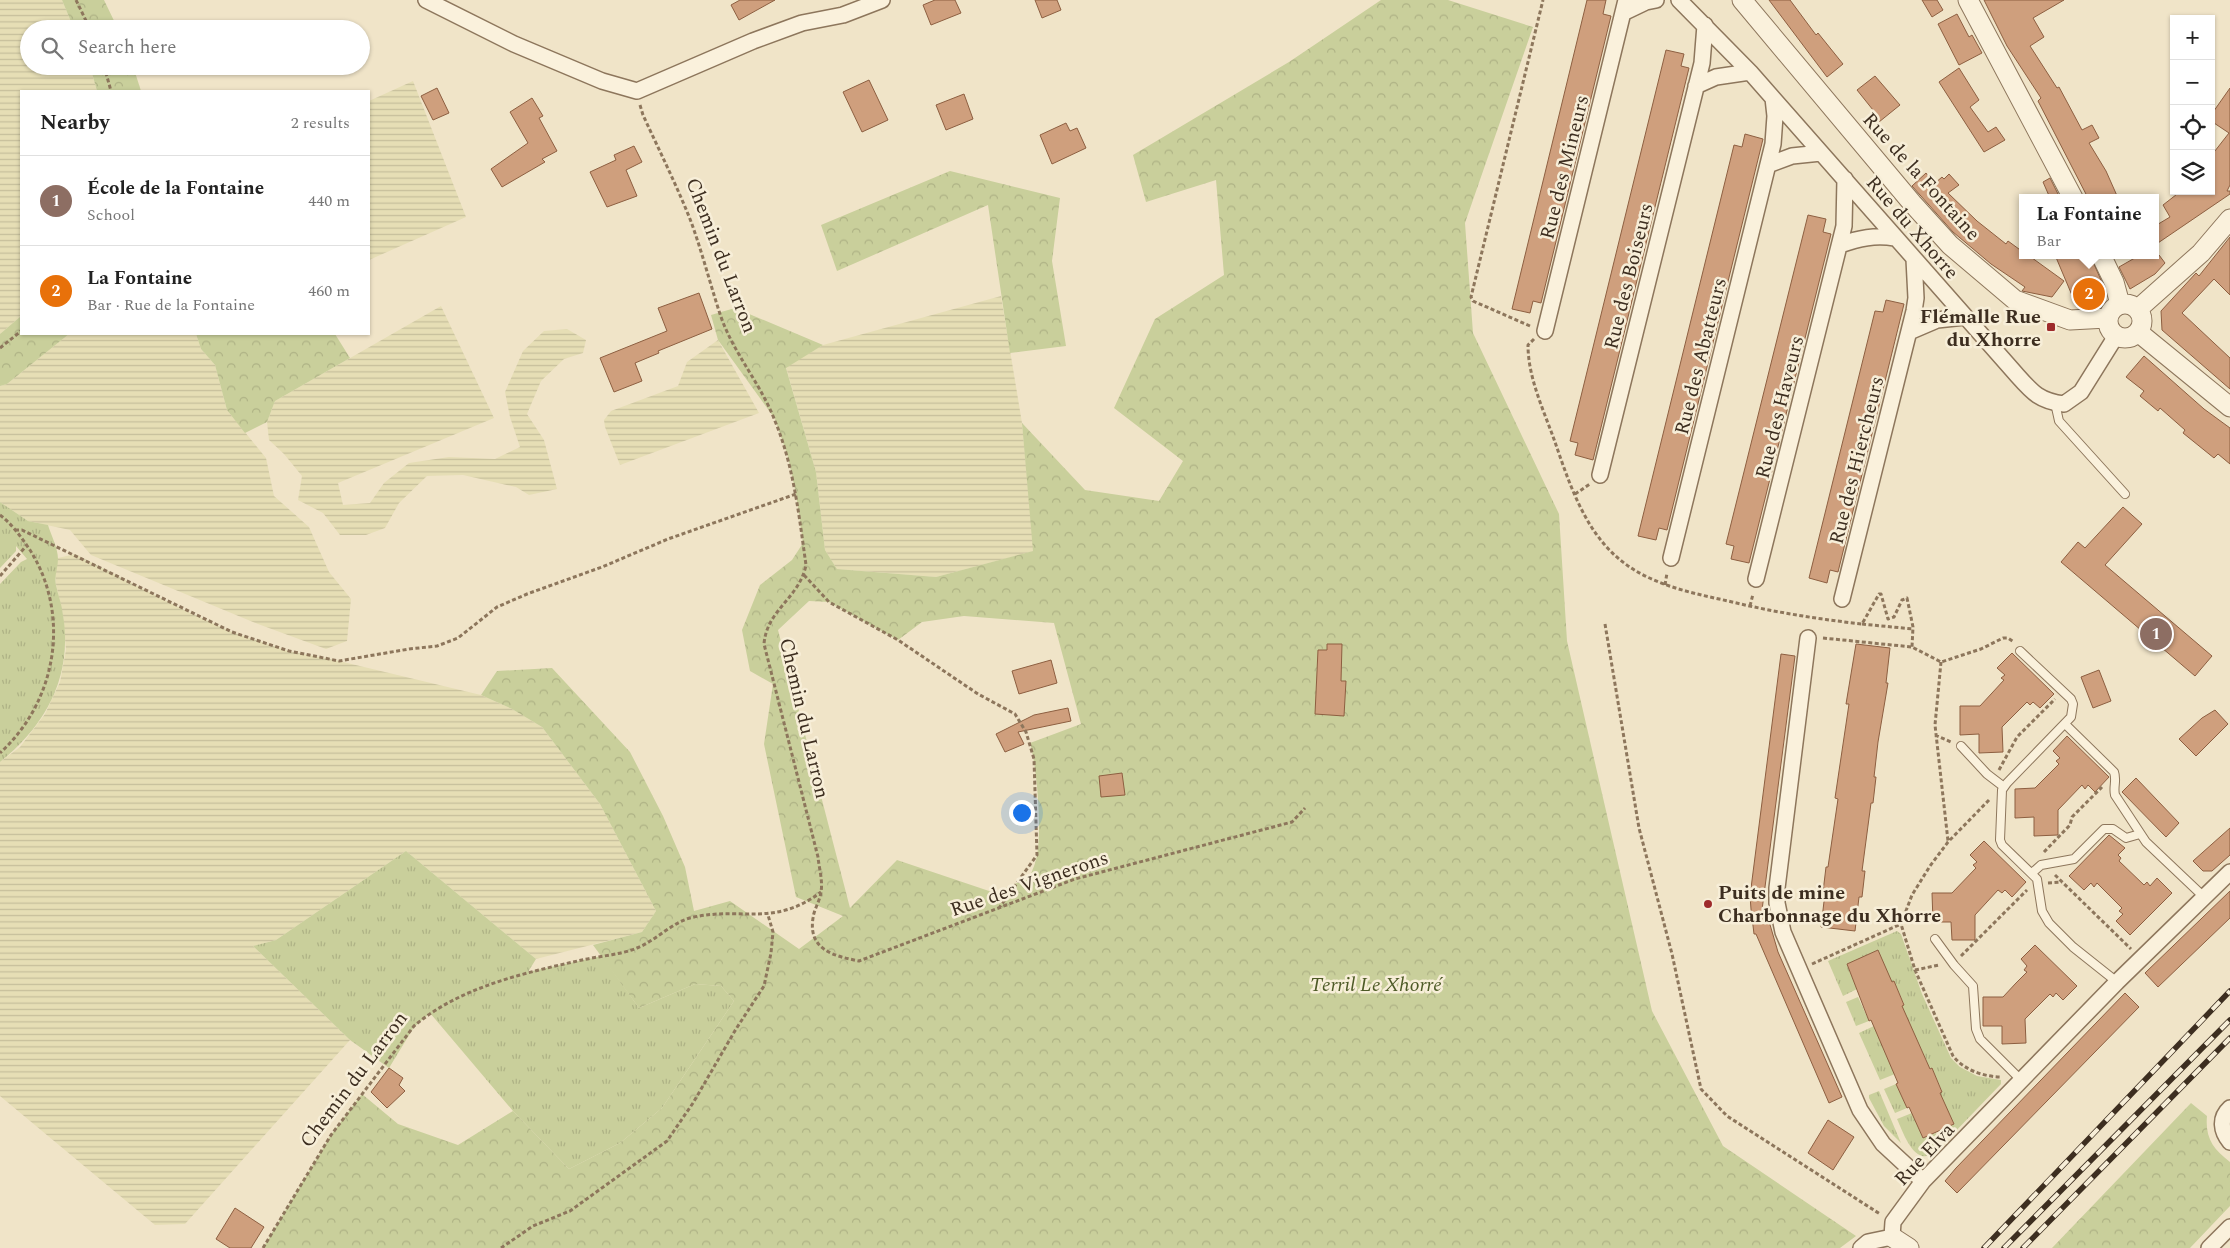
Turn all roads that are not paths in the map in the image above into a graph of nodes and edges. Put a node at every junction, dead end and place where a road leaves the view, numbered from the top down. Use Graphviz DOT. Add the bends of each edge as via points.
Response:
graph roads {
  1 [pos="426,0"];
  2 [pos="882,0"];
  3 [pos="1656,0"];
  4 [pos="1676,0"];
  5 [pos="1742,0"];
  6 [pos="1968,0"];
  7 [pos="1625,7"];
  8 [pos="1705,25"];
  9 [pos="1750,72"];
  10 [pos="1696,86"];
  11 [pos="1773,98"];
  12 [pos="1821,153"];
  13 [pos="1768,165"];
  14 [pos="1845,179"];
  15 [pos="2071,194"];
  16 [pos="2230,219"];
  17 [pos="1895,238"];
  18 [pos="1840,245"];
  19 [pos="1914,259"];
  20 [pos="2103,259"];
  21 [pos="2120,304"];
  22 [pos="2138,309"];
  23 [pos="1965,317"];
  24 [pos="2107,318"];
  25 [pos="1545,331"];
  26 [pos="1909,332"];
  27 [pos="2138,332"];
  28 [pos="2116,336"];
  29 [pos="2055,403"];
  30 [pos="2230,407"];
  31 [pos="1600,475"];
  32 [pos="2124,494"];
  33 [pos="1671,558"];
  34 [pos="1756,579"];
  35 [pos="1842,599"];
  36 [pos="1808,638"];
  37 [pos="2020,651"];
  38 [pos="2065,724"];
  39 [pos="1961,746"];
  40 [pos="2001,784"];
  41 [pos="2140,834"];
  42 [pos="2032,872"];
  43 [pos="2230,872"];
  44 [pos="2204,897"];
  45 [pos="1935,939"];
  46 [pos="2117,982"];
  47 [pos="2022,1081"];
  48 [pos="2230,1108"];
  49 [pos="2230,1142"];
  50 [pos="1923,1181"];
  51 [pos="2230,1227"];
  52 [pos="1892,1230"];
  53 [pos="1862,1248"];
  54 [pos="1909,1248"];
  55 [pos="2209,1248"];
  1 -- 2 [label="street" via="514,44 610,84 637,91 753,41"];
  3 -- 7 [label="street, Rue des Mineurs"];
  4 -- 8 [label="street, Rue du Xhorre"];
  5 -- 24 [label="street, Rue de la Fontaine" via="1950,245 2015,300 2070,320"];
  6 -- 15 [label="street"];
  7 -- 25 [label="street, Rue des Mineurs"];
  8 -- 9 [label="street, Rue du Xhorre"];
  8 -- 10 [label="street, Rue des Boiseurs" via="1704,51"];
  9 -- 10 [label="street" via="1716,77"];
  9 -- 11 [label="street, Rue du Xhorre"];
  10 -- 31 [label="street, Rue des Boiseurs"];
  11 -- 12 [label="street, Rue du Xhorre"];
  11 -- 13 [label="street, Rue des Abatteurs" via="1774,131"];
  12 -- 13 [label="street" via="1792,156"];
  12 -- 14 [label="street, Rue du Xhorre"];
  13 -- 33 [label="street, Rue des Abatteurs"];
  14 -- 17 [label="street, Rue du Xhorre"];
  14 -- 18 [label="street, Rue des Haveurs" via="1846,214"];
  16 -- 22 [label="street" via="2201,253"];
  17 -- 18 [label="street" via="1865,237"];
  17 -- 19 [label="street, Rue du Xhorre"];
  18 -- 34 [label="street, Rue des Haveurs"];
  19 -- 23 [label="street, Rue du Xhorre"];
  19 -- 26 [label="street, Rue des Hiercheurs" via="1916,298"];
  20 -- 21 [label="street"];
  21 -- 22 [label="street" via="2130,304"];
  21 -- 24 [label="street"];
  22 -- 27 [label="street" via="2143,321"];
  23 -- 26 [label="street" via="1937,320"];
  23 -- 29 [label="street, Rue du Xhorre" via="2028,388 2046,402"];
  24 -- 28 [label="street" via="2108,328"];
  26 -- 35 [label="street, Rue des Hiercheurs"];
  27 -- 28 [label="street" via="2128,338"];
  27 -- 30 [label="street"];
  28 -- 29 [label="street" via="2081,392 2064,404"];
  29 -- 32 [label="lane" via="2059,421"];
  36 -- 50 [label="street" via="1777,888 1778,910 1783,932 1867,1124 1883,1144"];
  37 -- 38 [label="lane" via="2073,704 2071,717"];
  38 -- 40 [label="lane"];
  38 -- 41 [label="lane" via="2114,772 2114,795"];
  39 -- 40 [label="lane"];
  40 -- 42 [label="lane" via="2000,840"];
  41 -- 42 [label="lane" via="2126,838 2113,829 2104,829 2074,859 2041,865"];
  41 -- 44 [label="lane"];
  42 -- 46 [label="lane" via="2038,883 2042,911 2049,923"];
  43 -- 44 [label="street, Rue Elva"];
  44 -- 46 [label="street, Rue Elva"];
  45 -- 47 [label="lane" via="1974,990 1976,1029 1980,1039"];
  46 -- 47 [label="street, Rue Elva"];
  47 -- 50 [label="street, Rue Elva"];
  48 -- 49 [label="street" via="2225,1112 2222,1124"];
  50 -- 52 [label="street, Rue Elva"];
  51 -- 55 [label="street"];
  52 -- 53 [label="street"];
  52 -- 54 [label="street"];
}
